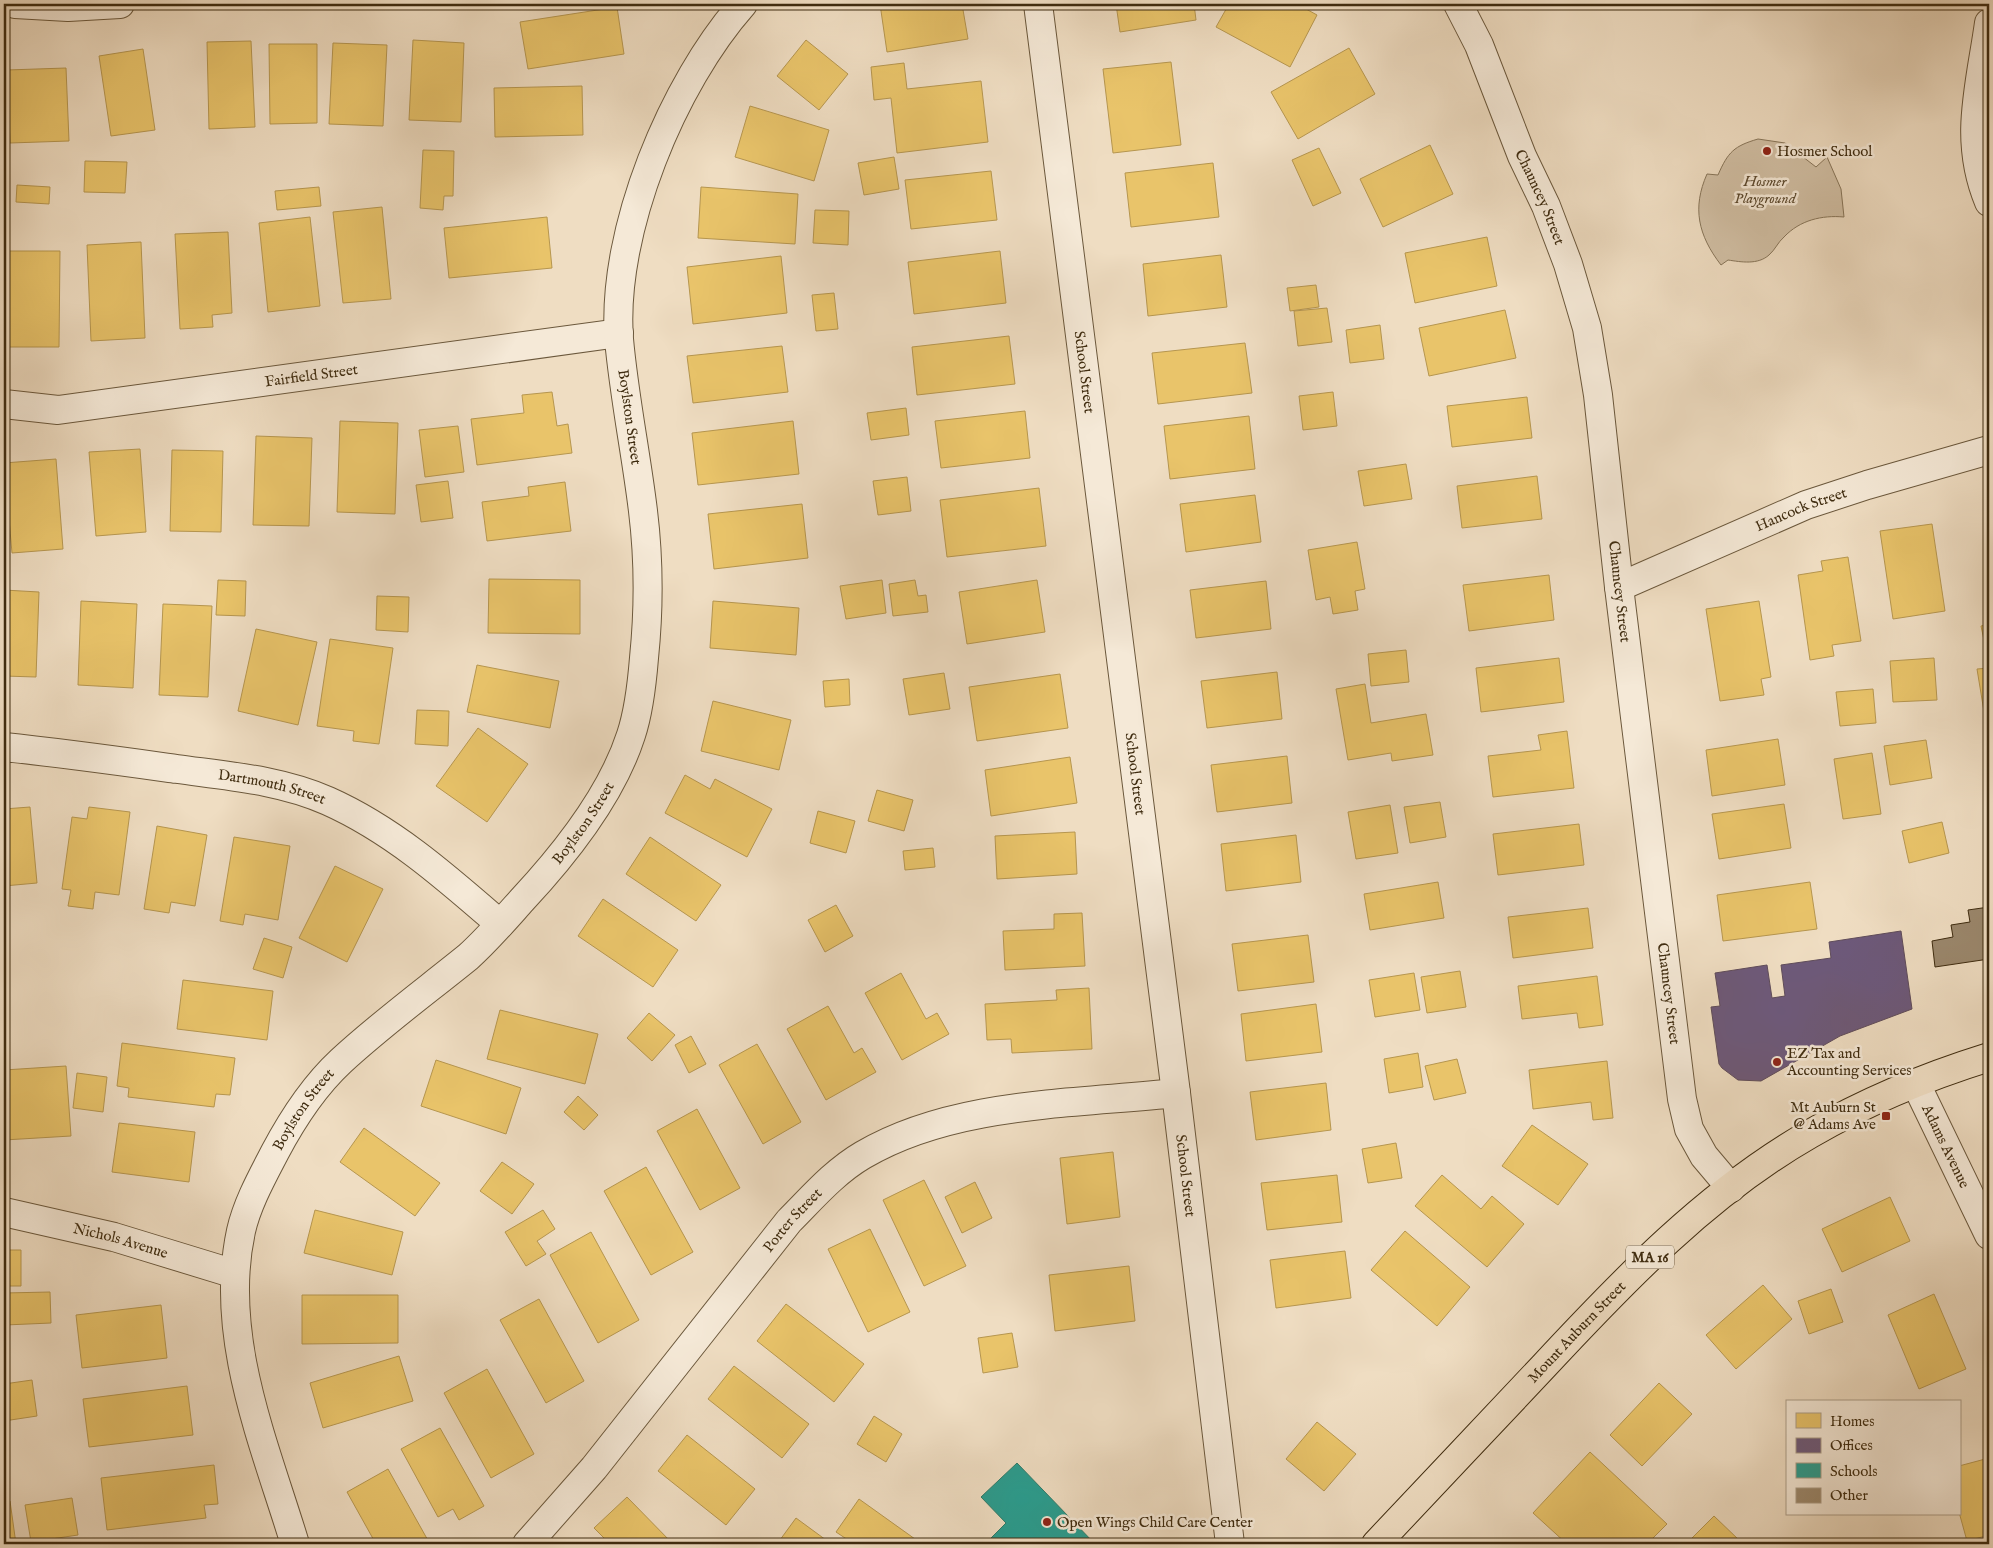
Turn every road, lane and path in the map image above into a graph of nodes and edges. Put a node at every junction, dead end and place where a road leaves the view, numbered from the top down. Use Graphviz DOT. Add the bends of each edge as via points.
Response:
graph roads {
  1 [pos="15,4"];
  2 [pos="120,4"];
  3 [pos="743,4"];
  4 [pos="1038,4"];
  5 [pos="1458,4"];
  6 [pos="1989,23"];
  7 [pos="1989,202"];
  8 [pos="619,333"];
  9 [pos="4,404"];
  10 [pos="1989,450"];
  11 [pos="1619,587"];
  12 [pos="4,747"];
  13 [pos="500,924"];
  14 [pos="1989,1057"];
  15 [pos="1916,1084"];
  16 [pos="1176,1093"];
  17 [pos="1731,1188"];
  18 [pos="4,1212"];
  19 [pos="1989,1235"];
  20 [pos="235,1274"];
  21 [pos="295,1544"];
  22 [pos="528,1544"];
  23 [pos="1230,1544"];
  24 [pos="1376,1544"];
  1 -- 2 [label="street" via="68,7"];
  3 -- 8 [label="street, Boylston Street" via="719,30 691,76 646,176 630,228 622,280"];
  4 -- 16 [label="street, School Street"];
  5 -- 11 [label="street, Chauncey Street" via="1479,45 1522,156 1546,206 1587,328 1598,395"];
  6 -- 7 [label="street" via="1974,130 1977,168"];
  8 -- 9 [label="street, Fairfield Street" via="58,410"];
  8 -- 13 [label="street, Boylston Street" via="648,569 642,679 631,735 609,782 579,833"];
  10 -- 11 [label="street, Hancock Street" via="1806,505"];
  11 -- 17 [label="street, Chauncey Street" via="1682,1099 1689,1129 1704,1156"];
  12 -- 13 [label="street, Dartmouth Street" via="248,778 287,786 327,800 412,850"];
  13 -- 20 [label="street, Boylston Street" via="466,958 337,1064 302,1104 258,1185 242,1229"];
  14 -- 15 [label="main road, Mount Auburn Street / MA 16"];
  15 -- 17 [label="main road, Mount Auburn Street / MA 16" via="1810,1134"];
  15 -- 19 [label="street, Adams Avenue"];
  16 -- 22 [label="street, Porter Street" via="970,1116 904,1135 862,1156 825,1184 789,1221 594,1468"];
  16 -- 23 [label="street, School Street"];
  17 -- 24 [label="main road, Mount Auburn Street / MA 16" via="1645,1261 1603,1303"];
  18 -- 20 [label="street, Nichols Avenue" via="114,1237"];
  20 -- 21 [label="street, Boylston Street" via="242,1360 251,1401"];
}
